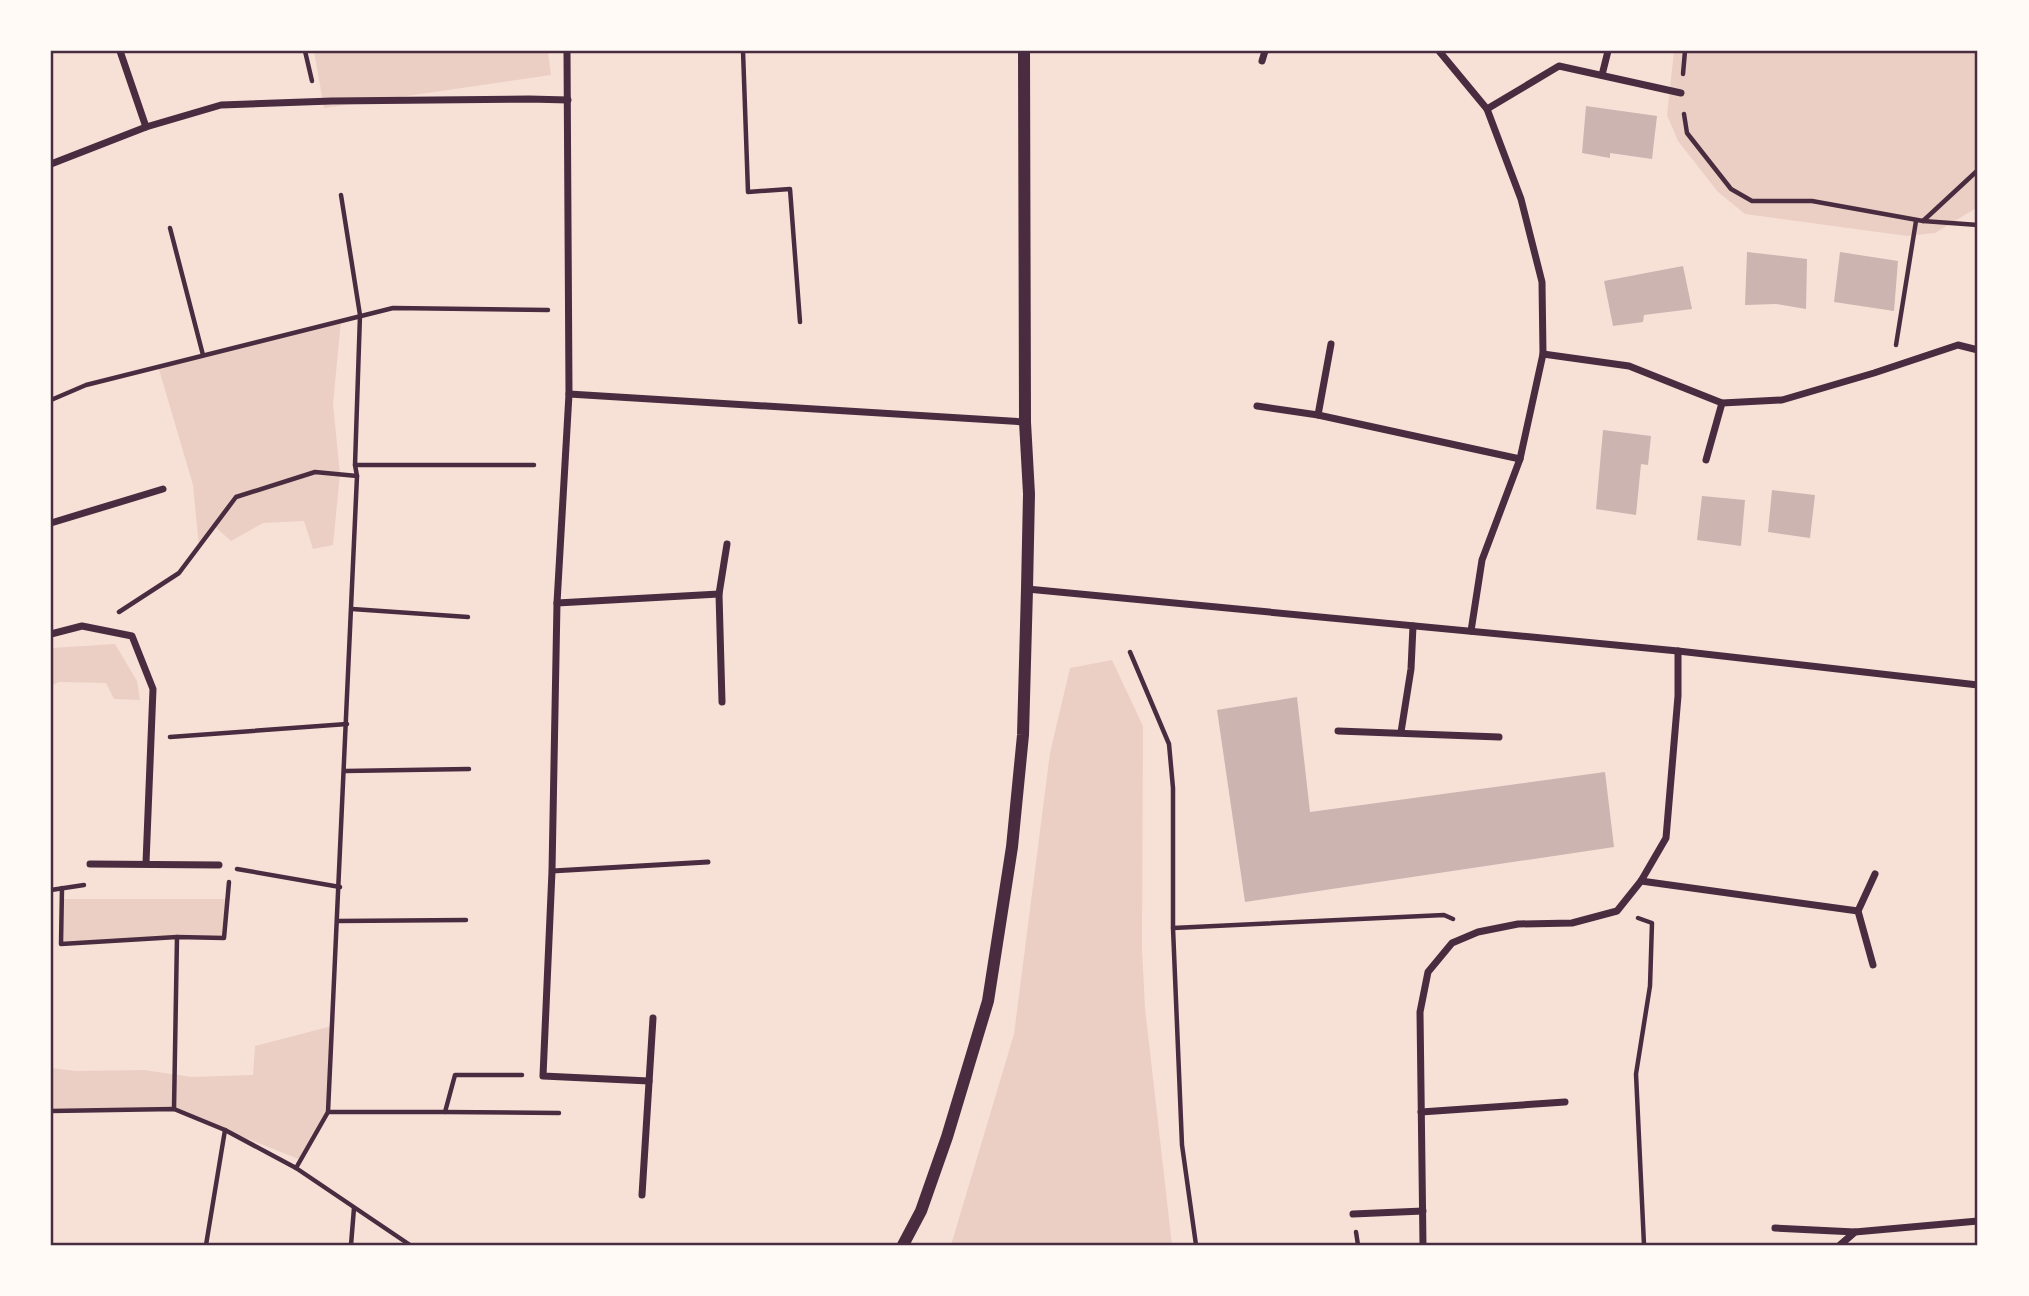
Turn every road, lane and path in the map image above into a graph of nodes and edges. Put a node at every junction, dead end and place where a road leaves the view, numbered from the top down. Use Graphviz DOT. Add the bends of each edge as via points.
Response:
graph roads {
  1 [pos="120,51"];
  2 [pos="305,51"];
  3 [pos="567,51"];
  4 [pos="743,51"];
  5 [pos="1024,51"];
  6 [pos="1265,51"];
  7 [pos="1439,51"];
  8 [pos="1608,51"];
  9 [pos="1685,51"];
  10 [pos="1262,61"];
  11 [pos="1602,75"];
  12 [pos="312,82"];
  13 [pos="1681,93"];
  14 [pos="568,100"];
  15 [pos="1487,109"];
  16 [pos="146,127"];
  17 [pos="51,164"];
  18 [pos="1978,170"];
  19 [pos="341,195"];
  20 [pos="1916,221"];
  21 [pos="1923,221"];
  22 [pos="1978,225"];
  23 [pos="170,229"];
  24 [pos="548,310"];
  25 [pos="360,315"];
  26 [pos="800,323"];
  27 [pos="1331,344"];
  28 [pos="1978,350"];
  29 [pos="1543,354"];
  30 [pos="203,355"];
  31 [pos="1893,365"];
  32 [pos="569,394"];
  33 [pos="51,400"];
  34 [pos="1722,403"];
  35 [pos="1257,406"];
  36 [pos="1318,415"];
  37 [pos="1025,422"];
  38 [pos="1520,459"];
  39 [pos="1706,460"];
  40 [pos="355,465"];
  41 [pos="534,465"];
  42 [pos="357,475"];
  43 [pos="163,489"];
  44 [pos="51,523"];
  45 [pos="726,544"];
  46 [pos="1027,589"];
  47 [pos="719,594"];
  48 [pos="557,603"];
  49 [pos="352,609"];
  50 [pos="468,617"];
  51 [pos="82,626"];
  52 [pos="1413,626"];
  53 [pos="1471,631"];
  54 [pos="51,635"];
  55 [pos="1678,651"];
  56 [pos="1130,652"];
  57 [pos="1978,685"];
  58 [pos="722,702"];
  59 [pos="347,724"];
  60 [pos="1338,731"];
  61 [pos="1401,732"];
  62 [pos="1499,737"];
  63 [pos="151,739"];
  64 [pos="468,769"];
  65 [pos="345,771"];
  66 [pos="708,862"];
  67 [pos="146,863"];
  68 [pos="90,864"];
  69 [pos="219,865"];
  70 [pos="230,867"];
  71 [pos="552,871"];
  72 [pos="1875,874"];
  73 [pos="1641,881"];
  74 [pos="340,887"];
  75 [pos="62,888"];
  76 [pos="1617,911"];
  77 [pos="1857,911"];
  78 [pos="466,920"];
  79 [pos="338,921"];
  80 [pos="1173,928"];
  81 [pos="1478,932"];
  82 [pos="177,937"];
  83 [pos="1873,965"];
  84 [pos="653,1018"];
  85 [pos="543,1076"];
  86 [pos="649,1081"];
  87 [pos="1565,1102"];
  88 [pos="174,1109"];
  89 [pos="51,1111"];
  90 [pos="328,1112"];
  91 [pos="445,1112"];
  92 [pos="1422,1112"];
  93 [pos="559,1113"];
  94 [pos="225,1130"];
  95 [pos="296,1168"];
  96 [pos="642,1195"];
  97 [pos="354,1207"];
  98 [pos="1423,1211"];
  99 [pos="1353,1214"];
  100 [pos="1978,1220"];
  101 [pos="1775,1228"];
  102 [pos="1855,1232"];
  103 [pos="206,1245"];
  104 [pos="351,1245"];
  105 [pos="410,1245"];
  106 [pos="903,1245"];
  107 [pos="1196,1245"];
  108 [pos="1423,1245"];
  109 [pos="1644,1245"];
  110 [pos="1840,1245"];
  1 -- 16 [label="street"];
  2 -- 12 [label="path"];
  3 -- 14 [label="street"];
  4 -- 26 [label="path" via="748,192 790,190"];
  5 -- 37 [label="street"];
  6 -- 10 [label="street"];
  7 -- 15 [label="street"];
  8 -- 11 [label="street"];
  9 -- 13 [label="path"];
  11 -- 13 [label="street"];
  11 -- 15 [label="street" via="1559,65"];
  13 -- 20 [label="path" via="1687,132 1731,189 1752,201 1812,201"];
  14 -- 16 [label="street" via="222,105"];
  14 -- 32 [label="street"];
  15 -- 29 [label="street" via="1521,199 1542,282"];
  16 -- 17 [label="street"];
  18 -- 21 [label="path"];
  19 -- 25 [label="path"];
  20 -- 21 [label="path"];
  20 -- 31 [label="path"];
  21 -- 22 [label="path"];
  23 -- 30 [label="path"];
  24 -- 25 [label="path" via="393,309"];
  25 -- 30 [label="path"];
  25 -- 40 [label="path"];
  27 -- 36 [label="street"];
  28 -- 31 [label="street" via="1958,345"];
  29 -- 34 [label="street" via="1629,366"];
  29 -- 38 [label="street"];
  30 -- 33 [label="path" via="86,384"];
  31 -- 34 [label="street" via="1782,400"];
  32 -- 37 [label="street"];
  32 -- 48 [label="street"];
  34 -- 39 [label="street"];
  35 -- 36 [label="street"];
  36 -- 38 [label="street"];
  37 -- 46 [label="street"];
  38 -- 53 [label="street" via="1482,560"];
  40 -- 41 [label="path"];
  40 -- 42 [label="path"];
  42 -- 49 [label="path"];
  42 -- 51 [label="path" via="315,472 236,497 179,573 121,611"];
  43 -- 44 [label="street"];
  45 -- 47 [label="street"];
  46 -- 52 [label="street"];
  46 -- 106 [label="street" via="1023,735 1012,847 988,1002 943,1150"];
  47 -- 48 [label="street"];
  47 -- 58 [label="street"];
  48 -- 71 [label="street"];
  49 -- 50 [label="path"];
  49 -- 59 [label="path"];
  51 -- 54 [label="street"];
  51 -- 63 [label="street" via="132,636 153,688"];
  52 -- 53 [label="street"];
  52 -- 61 [label="street"];
  53 -- 55 [label="street"];
  55 -- 57 [label="street"];
  55 -- 73 [label="street" via="1666,838"];
  56 -- 80 [label="path" via="1169,744"];
  59 -- 63 [label="path"];
  59 -- 65 [label="path"];
  60 -- 61 [label="street"];
  61 -- 62 [label="street"];
  63 -- 67 [label="street"];
  64 -- 65 [label="path"];
  65 -- 74 [label="path"];
  66 -- 71 [label="lane"];
  67 -- 68 [label="street"];
  67 -- 69 [label="street"];
  69 -- 70 [label="path"];
  70 -- 74 [label="path"];
  70 -- 82 [label="path" via="224,938"];
  71 -- 85 [label="street"];
  72 -- 77 [label="street"];
  73 -- 76 [label="street"];
  73 -- 77 [label="street"];
  74 -- 79 [label="path"];
  75 -- 82 [label="path" via="61,944"];
  76 -- 81 [label="street" via="1572,923 1518,923"];
  76 -- 109 [label="path" via="1652,923 1650,986 1636,1074"];
  77 -- 83 [label="street"];
  78 -- 79 [label="path"];
  79 -- 90 [label="path"];
  80 -- 81 [label="path" via="1444,915"];
  80 -- 107 [label="path" via="1182,1145"];
  81 -- 92 [label="street" via="1452,943 1428,972 1420,1012"];
  82 -- 88 [label="path"];
  84 -- 86 [label="street"];
  85 -- 86 [label="street"];
  85 -- 91 [label="path" via="454,1075"];
  86 -- 96 [label="street"];
  87 -- 92 [label="street"];
  88 -- 89 [label="path"];
  88 -- 94 [label="path"];
  90 -- 91 [label="path"];
  90 -- 95 [label="path"];
  91 -- 93 [label="path"];
  92 -- 98 [label="street"];
  94 -- 95 [label="path"];
  94 -- 103 [label="path"];
  95 -- 97 [label="path"];
  97 -- 104 [label="path"];
  97 -- 105 [label="path"];
  98 -- 99 [label="street"];
  98 -- 108 [label="street"];
  100 -- 102 [label="street"];
  101 -- 102 [label="street"];
  102 -- 110 [label="street"];
}
